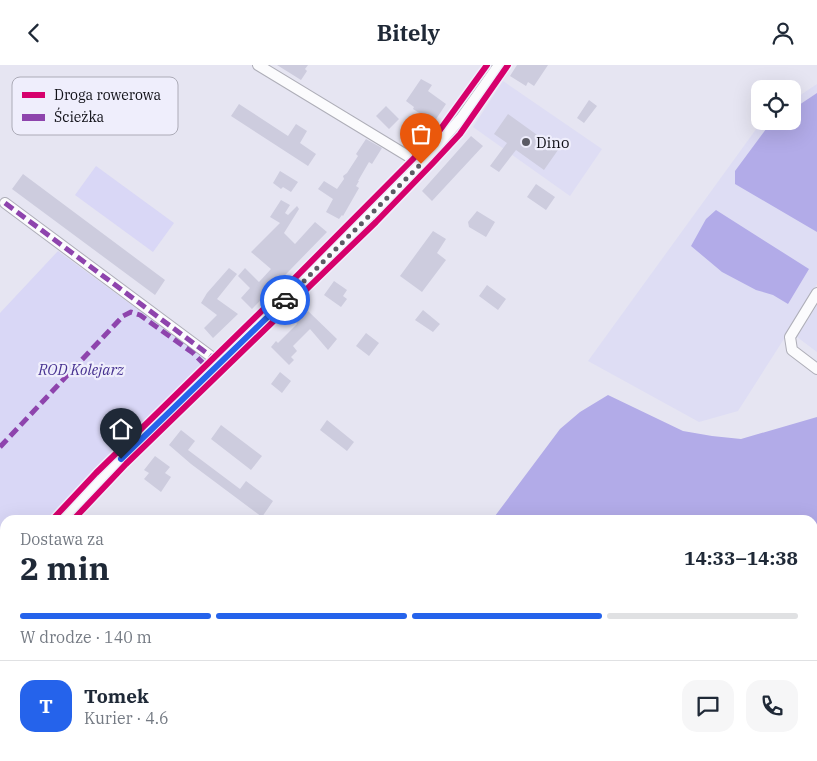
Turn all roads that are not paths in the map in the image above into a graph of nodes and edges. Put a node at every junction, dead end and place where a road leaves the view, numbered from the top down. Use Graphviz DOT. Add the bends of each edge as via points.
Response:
graph roads {
  1 [pos="258,65"];
  2 [pos="499,65"];
  3 [pos="421,164"];
  4 [pos="4,203"];
  5 [pos="817,293"];
  6 [pos="220,363"];
  7 [pos="817,369"];
  8 [pos="68,515"];
  1 -- 3 [label="street"];
  2 -- 3 [label="street" via="462,117"];
  3 -- 6 [label="street"];
  4 -- 6 [label="street"];
  5 -- 7 [label="street" via="790,337 792,351"];
  6 -- 8 [label="street"];
}
